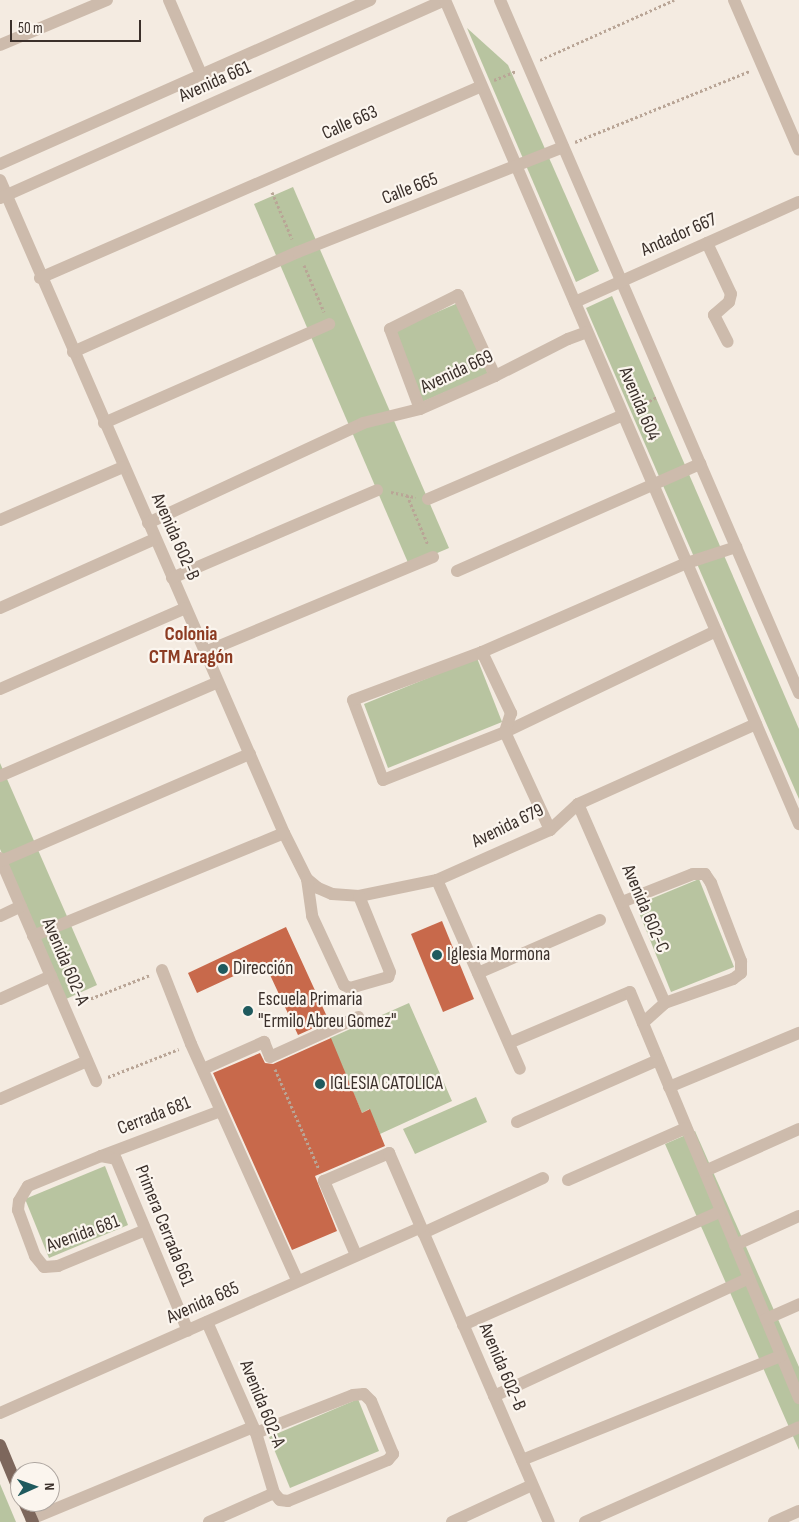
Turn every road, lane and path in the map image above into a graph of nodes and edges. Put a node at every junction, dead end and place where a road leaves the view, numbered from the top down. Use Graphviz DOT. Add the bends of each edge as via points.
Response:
graph roads {
  1 [pos="107,0"];
  2 [pos="169,0"];
  3 [pos="370,0"];
  4 [pos="445,0"];
  5 [pos="500,0"];
  6 [pos="674,0"];
  7 [pos="734,0"];
  8 [pos="0,46"];
  9 [pos="528,66"];
  10 [pos="762,66"];
  11 [pos="201,74"];
  12 [pos="482,86"];
  13 [pos="563,147"];
  14 [pos="799,150"];
  15 [pos="0,164"];
  16 [pos="517,167"];
  17 [pos="0,180"];
  18 [pos="4,196"];
  19 [pos="799,202"];
  20 [pos="707,243"];
  21 [pos="40,278"];
  22 [pos="622,281"];
  23 [pos="575,302"];
  24 [pos="329,324"];
  25 [pos="587,332"];
  26 [pos="728,342"];
  27 [pos="73,352"];
  28 [pos="495,376"];
  29 [pos="668,391"];
  30 [pos="420,409"];
  31 [pos="623,414"];
  32 [pos="104,423"];
  33 [pos="700,464"];
  34 [pos="123,467"];
  35 [pos="653,484"];
  36 [pos="377,490"];
  37 [pos="407,495"];
  38 [pos="428,499"];
  39 [pos="0,520"];
  40 [pos="148,523"];
  41 [pos="155,539"];
  42 [pos="736,547"];
  43 [pos="433,557"];
  44 [pos="687,563"];
  45 [pos="457,571"];
  46 [pos="172,578"];
  47 [pos="0,608"];
  48 [pos="185,608"];
  49 [pos="716,631"];
  50 [pos="204,652"];
  51 [pos="482,652"];
  52 [pos="218,682"];
  53 [pos="0,689"];
  54 [pos="799,693"];
  55 [pos="756,724"];
  56 [pos="505,732"];
  57 [pos="250,754"];
  58 [pos="0,776"];
  59 [pos="578,804"];
  60 [pos="799,824"];
  61 [pos="550,830"];
  62 [pos="284,833"];
  63 [pos="1,859"];
  64 [pos="307,879"];
  65 [pos="437,880"];
  66 [pos="318,888"];
  67 [pos="358,896"];
  68 [pos="622,902"];
  69 [pos="21,906"];
  70 [pos="0,916"];
  71 [pos="600,920"];
  72 [pos="33,936"];
  73 [pos="162,970"];
  74 [pos="478,973"];
  75 [pos="51,976"];
  76 [pos="0,999"];
  77 [pos="665,1003"];
  78 [pos="65,1008"];
  79 [pos="358,1017"];
  80 [pos="643,1023"];
  81 [pos="799,1033"];
  82 [pos="191,1044"];
  83 [pos="509,1044"];
  84 [pos="270,1057"];
  85 [pos="658,1060"];
  86 [pos="87,1061"];
  87 [pos="203,1069"];
  88 [pos="520,1069"];
  89 [pos="96,1081"];
  90 [pos="670,1087"];
  91 [pos="0,1099"];
  92 [pos="221,1111"];
  93 [pos="517,1122"];
  94 [pos="686,1128"];
  95 [pos="799,1130"];
  96 [pos="101,1156"];
  97 [pos="704,1171"];
  98 [pos="543,1178"];
  99 [pos="568,1180"];
  100 [pos="324,1181"];
  101 [pos="721,1211"];
  102 [pos="799,1216"];
  103 [pos="422,1230"];
  104 [pos="143,1231"];
  105 [pos="736,1245"];
  106 [pos="356,1255"];
  107 [pos="749,1278"];
  108 [pos="298,1280"];
  109 [pos="799,1304"];
  110 [pos="766,1319"];
  111 [pos="207,1322"];
  112 [pos="463,1325"];
  113 [pos="188,1331"];
  114 [pos="781,1356"];
  115 [pos="795,1376"];
  116 [pos="494,1396"];
  117 [pos="799,1398"];
  118 [pos="0,1413"];
  119 [pos="799,1427"];
  120 [pos="255,1430"];
  121 [pos="0,1445"];
  122 [pos="522,1460"];
  123 [pos="10,1468"];
  124 [pos="532,1485"];
  125 [pos="277,1497"];
  126 [pos="799,1511"];
  127 [pos="32,1520"];
  128 [pos="209,1522"];
  129 [pos="452,1522"];
  130 [pos="549,1522"];
  131 [pos="586,1522"];
  132 [pos="774,1522"];
  1 -- 8 [label="street"];
  2 -- 11 [label="street"];
  3 -- 11 [label="street, Avenida 661"];
  4 -- 12 [label="street, Avenida 604"];
  4 -- 18 [label="street, Avenida 661"];
  5 -- 9 [label="street, Avenida 604"];
  6 -- 9 [label="path"];
  7 -- 10 [label="street"];
  9 -- 12 [label="path"];
  9 -- 13 [label="street, Avenida 604"];
  10 -- 13 [label="path"];
  10 -- 14 [label="street"];
  11 -- 15 [label="street, Avenida 661"];
  12 -- 16 [label="street, Avenida 604"];
  12 -- 21 [label="street, Calle 663"];
  13 -- 16 [label="street, Calle 665"];
  13 -- 22 [label="street, Avenida 604"];
  16 -- 23 [label="street, Avenida 604"];
  16 -- 27 [label="street, Calle 665" via="298,252"];
  17 -- 18 [label="street"];
  18 -- 21 [label="street, Avenida 602-B"];
  19 -- 20 [label="street, Andador 667"];
  20 -- 22 [label="street, Andador 667"];
  20 -- 26 [label="street" via="732,294 729,302 714,315"];
  21 -- 27 [label="street, Avenida 602-B"];
  22 -- 23 [label="street, Andador 667"];
  22 -- 29 [label="street, Avenida 604"];
  23 -- 25 [label="street, Avenida 604"];
  24 -- 32 [label="street"];
  25 -- 28 [label="street, Avenida 669"];
  25 -- 31 [label="street, Avenida 604"];
  27 -- 32 [label="street, Avenida 602-B"];
  28 -- 30 [label="street, Avenida 669"];
  28 -- 30 [label="street, Avenida 669" via="458,295 390,328"];
  29 -- 31 [label="path"];
  29 -- 33 [label="street, Avenida 604"];
  30 -- 40 [label="street" via="363,423"];
  31 -- 35 [label="street, Avenida 604"];
  31 -- 38 [label="street"];
  32 -- 34 [label="street, Avenida 602-B"];
  33 -- 35 [label="street"];
  33 -- 42 [label="street, Avenida 604"];
  34 -- 39 [label="street"];
  34 -- 40 [label="street, Avenida 602-B"];
  35 -- 44 [label="street, Avenida 604"];
  35 -- 45 [label="street"];
  36 -- 37 [label="path"];
  36 -- 46 [label="street"];
  37 -- 38 [label="path"];
  37 -- 43 [label="path"];
  40 -- 41 [label="street, Avenida 602-B"];
  41 -- 46 [label="street, Avenida 602-B"];
  41 -- 47 [label="street"];
  42 -- 44 [label="street"];
  42 -- 54 [label="street, Avenida 604"];
  43 -- 50 [label="street"];
  44 -- 49 [label="street, Avenida 604"];
  44 -- 51 [label="street"];
  46 -- 48 [label="street, Avenida 602-B"];
  48 -- 50 [label="street, Avenida 602-B"];
  48 -- 53 [label="street"];
  49 -- 55 [label="street, Avenida 604"];
  49 -- 56 [label="street"];
  50 -- 52 [label="street, Avenida 602-B"];
  51 -- 56 [label="street" via="511,714"];
  51 -- 56 [label="street" via="353,700 383,780"];
  52 -- 57 [label="street, Avenida 602-B"];
  52 -- 58 [label="street"];
  55 -- 59 [label="street, Avenida 679"];
  55 -- 60 [label="street, Avenida 604"];
  56 -- 61 [label="street"];
  57 -- 62 [label="street, Avenida 602-B"];
  57 -- 63 [label="street"];
  59 -- 61 [label="street, Avenida 679"];
  59 -- 68 [label="street, Avenida 602-C"];
  61 -- 65 [label="street, Avenida 679"];
  62 -- 64 [label="street, Avenida 602-B"];
  62 -- 72 [label="street"];
  63 -- 69 [label="street, Avenida 602-A"];
  64 -- 66 [label="street, Avenida 602-B"];
  64 -- 67 [label="street" via="312,916 344,985 350,988 388,977 390,972"];
  65 -- 67 [label="street, Avenida 679"];
  65 -- 74 [label="street"];
  66 -- 67 [label="street, Avenida 679" via="332,894"];
  68 -- 77 [label="street, Avenida 602-C"];
  68 -- 77 [label="street" via="693,874 705,874 711,883 741,961 741,973 734,979"];
  69 -- 70 [label="street"];
  69 -- 72 [label="street, Avenida 602-A"];
  71 -- 74 [label="street"];
  72 -- 75 [label="street, Avenida 602-A"];
  73 -- 78 [label="path"];
  73 -- 82 [label="street"];
  74 -- 83 [label="street"];
  75 -- 76 [label="street"];
  75 -- 78 [label="street, Avenida 602-A"];
  77 -- 80 [label="street"];
  78 -- 86 [label="street, Avenida 602-A"];
  79 -- 84 [label="street"];
  80 -- 83 [label="street" via="630,992"];
  80 -- 85 [label="street"];
  81 -- 90 [label="street"];
  82 -- 87 [label="street"];
  82 -- 89 [label="path"];
  83 -- 88 [label="street"];
  84 -- 87 [label="street" via="264,1042"];
  84 -- 100 [label="path"];
  85 -- 90 [label="street"];
  85 -- 93 [label="street"];
  86 -- 89 [label="street, Avenida 602-A"];
  86 -- 91 [label="street"];
  87 -- 92 [label="street"];
  90 -- 94 [label="street"];
  92 -- 96 [label="street, Cerrada 681"];
  92 -- 108 [label="street"];
  94 -- 97 [label="street"];
  94 -- 99 [label="street"];
  95 -- 97 [label="street"];
  96 -- 104 [label="street, Primera Cerrada 661" via="118,1162"];
  96 -- 104 [label="street, Avenida 681" via="28,1186 23,1192 18,1210 39,1263 52,1268"];
  97 -- 101 [label="street"];
  98 -- 103 [label="street, Avenida 685"];
  100 -- 103 [label="street, Avenida 602-B" via="389,1153"];
  100 -- 106 [label="street"];
  101 -- 105 [label="street"];
  101 -- 112 [label="street"];
  102 -- 105 [label="street"];
  103 -- 106 [label="street, Avenida 685"];
  103 -- 112 [label="street, Avenida 602-B"];
  104 -- 113 [label="street, Primera Cerrada 661"];
  105 -- 107 [label="street"];
  106 -- 108 [label="street, Avenida 685"];
  107 -- 110 [label="street"];
  107 -- 116 [label="street"];
  108 -- 111 [label="street, Avenida 685"];
  109 -- 110 [label="street"];
  110 -- 114 [label="street"];
  111 -- 113 [label="street, Avenida 685"];
  111 -- 120 [label="street, Avenida 602-A"];
  112 -- 116 [label="street, Avenida 602-B"];
  113 -- 118 [label="street, Avenida 685"];
  114 -- 115 [label="street"];
  114 -- 122 [label="street"];
  115 -- 117 [label="street"];
  116 -- 122 [label="street, Avenida 602-B"];
  119 -- 131 [label="street"];
  120 -- 125 [label="street, Avenida 602-A"];
  120 -- 125 [label="street" via="358,1394 369,1397 392,1446 393,1454 388,1460 288,1501"];
  120 -- 127 [label="street"];
  121 -- 123 [label="main road"];
  122 -- 124 [label="street, Avenida 602-B"];
  124 -- 129 [label="street"];
  124 -- 130 [label="street, Avenida 602-B"];
  125 -- 128 [label="street"];
  126 -- 132 [label="street"];
}
